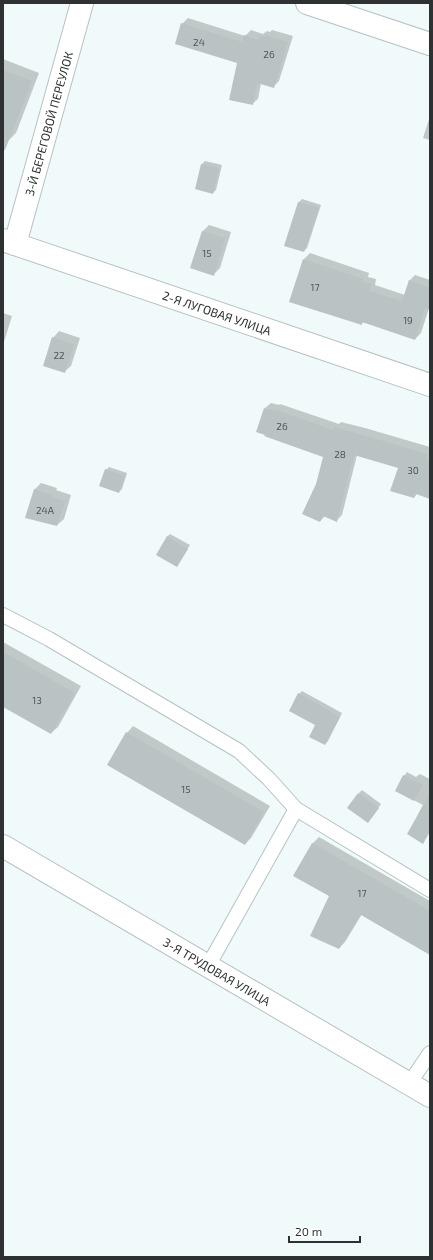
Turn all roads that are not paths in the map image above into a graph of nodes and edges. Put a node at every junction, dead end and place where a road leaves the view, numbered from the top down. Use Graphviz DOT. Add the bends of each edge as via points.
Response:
graph roads {
  1 [pos="82,3"];
  2 [pos="307,3"];
  3 [pos="430,44"];
  4 [pos="9,242"];
  5 [pos="430,385"];
  6 [pos="3,615"];
  7 [pos="296,809"];
  8 [pos="3,846"];
  9 [pos="430,890"];
  10 [pos="208,966"];
  11 [pos="430,1053"];
  12 [pos="410,1084"];
  13 [pos="430,1096"];
  1 -- 4 [label="street, 3-Й БЕРЕГОВОЙ ПЕРЕУЛОК"];
  2 -- 3 [label="street"];
  4 -- 5 [label="street, 2-Я ЛУГОВАЯ УЛИЦА"];
  6 -- 7 [label="lane" via="49,639 239,751"];
  7 -- 9 [label="lane"];
  7 -- 10 [label="lane"];
  8 -- 10 [label="street, 3-Я ТРУДОВАЯ УЛИЦА"];
  10 -- 12 [label="street, 3-Я ТРУДОВАЯ УЛИЦА"];
  11 -- 12 [label="lane"];
  12 -- 13 [label="street, 3-Я ТРУДОВАЯ УЛИЦА"];
}
